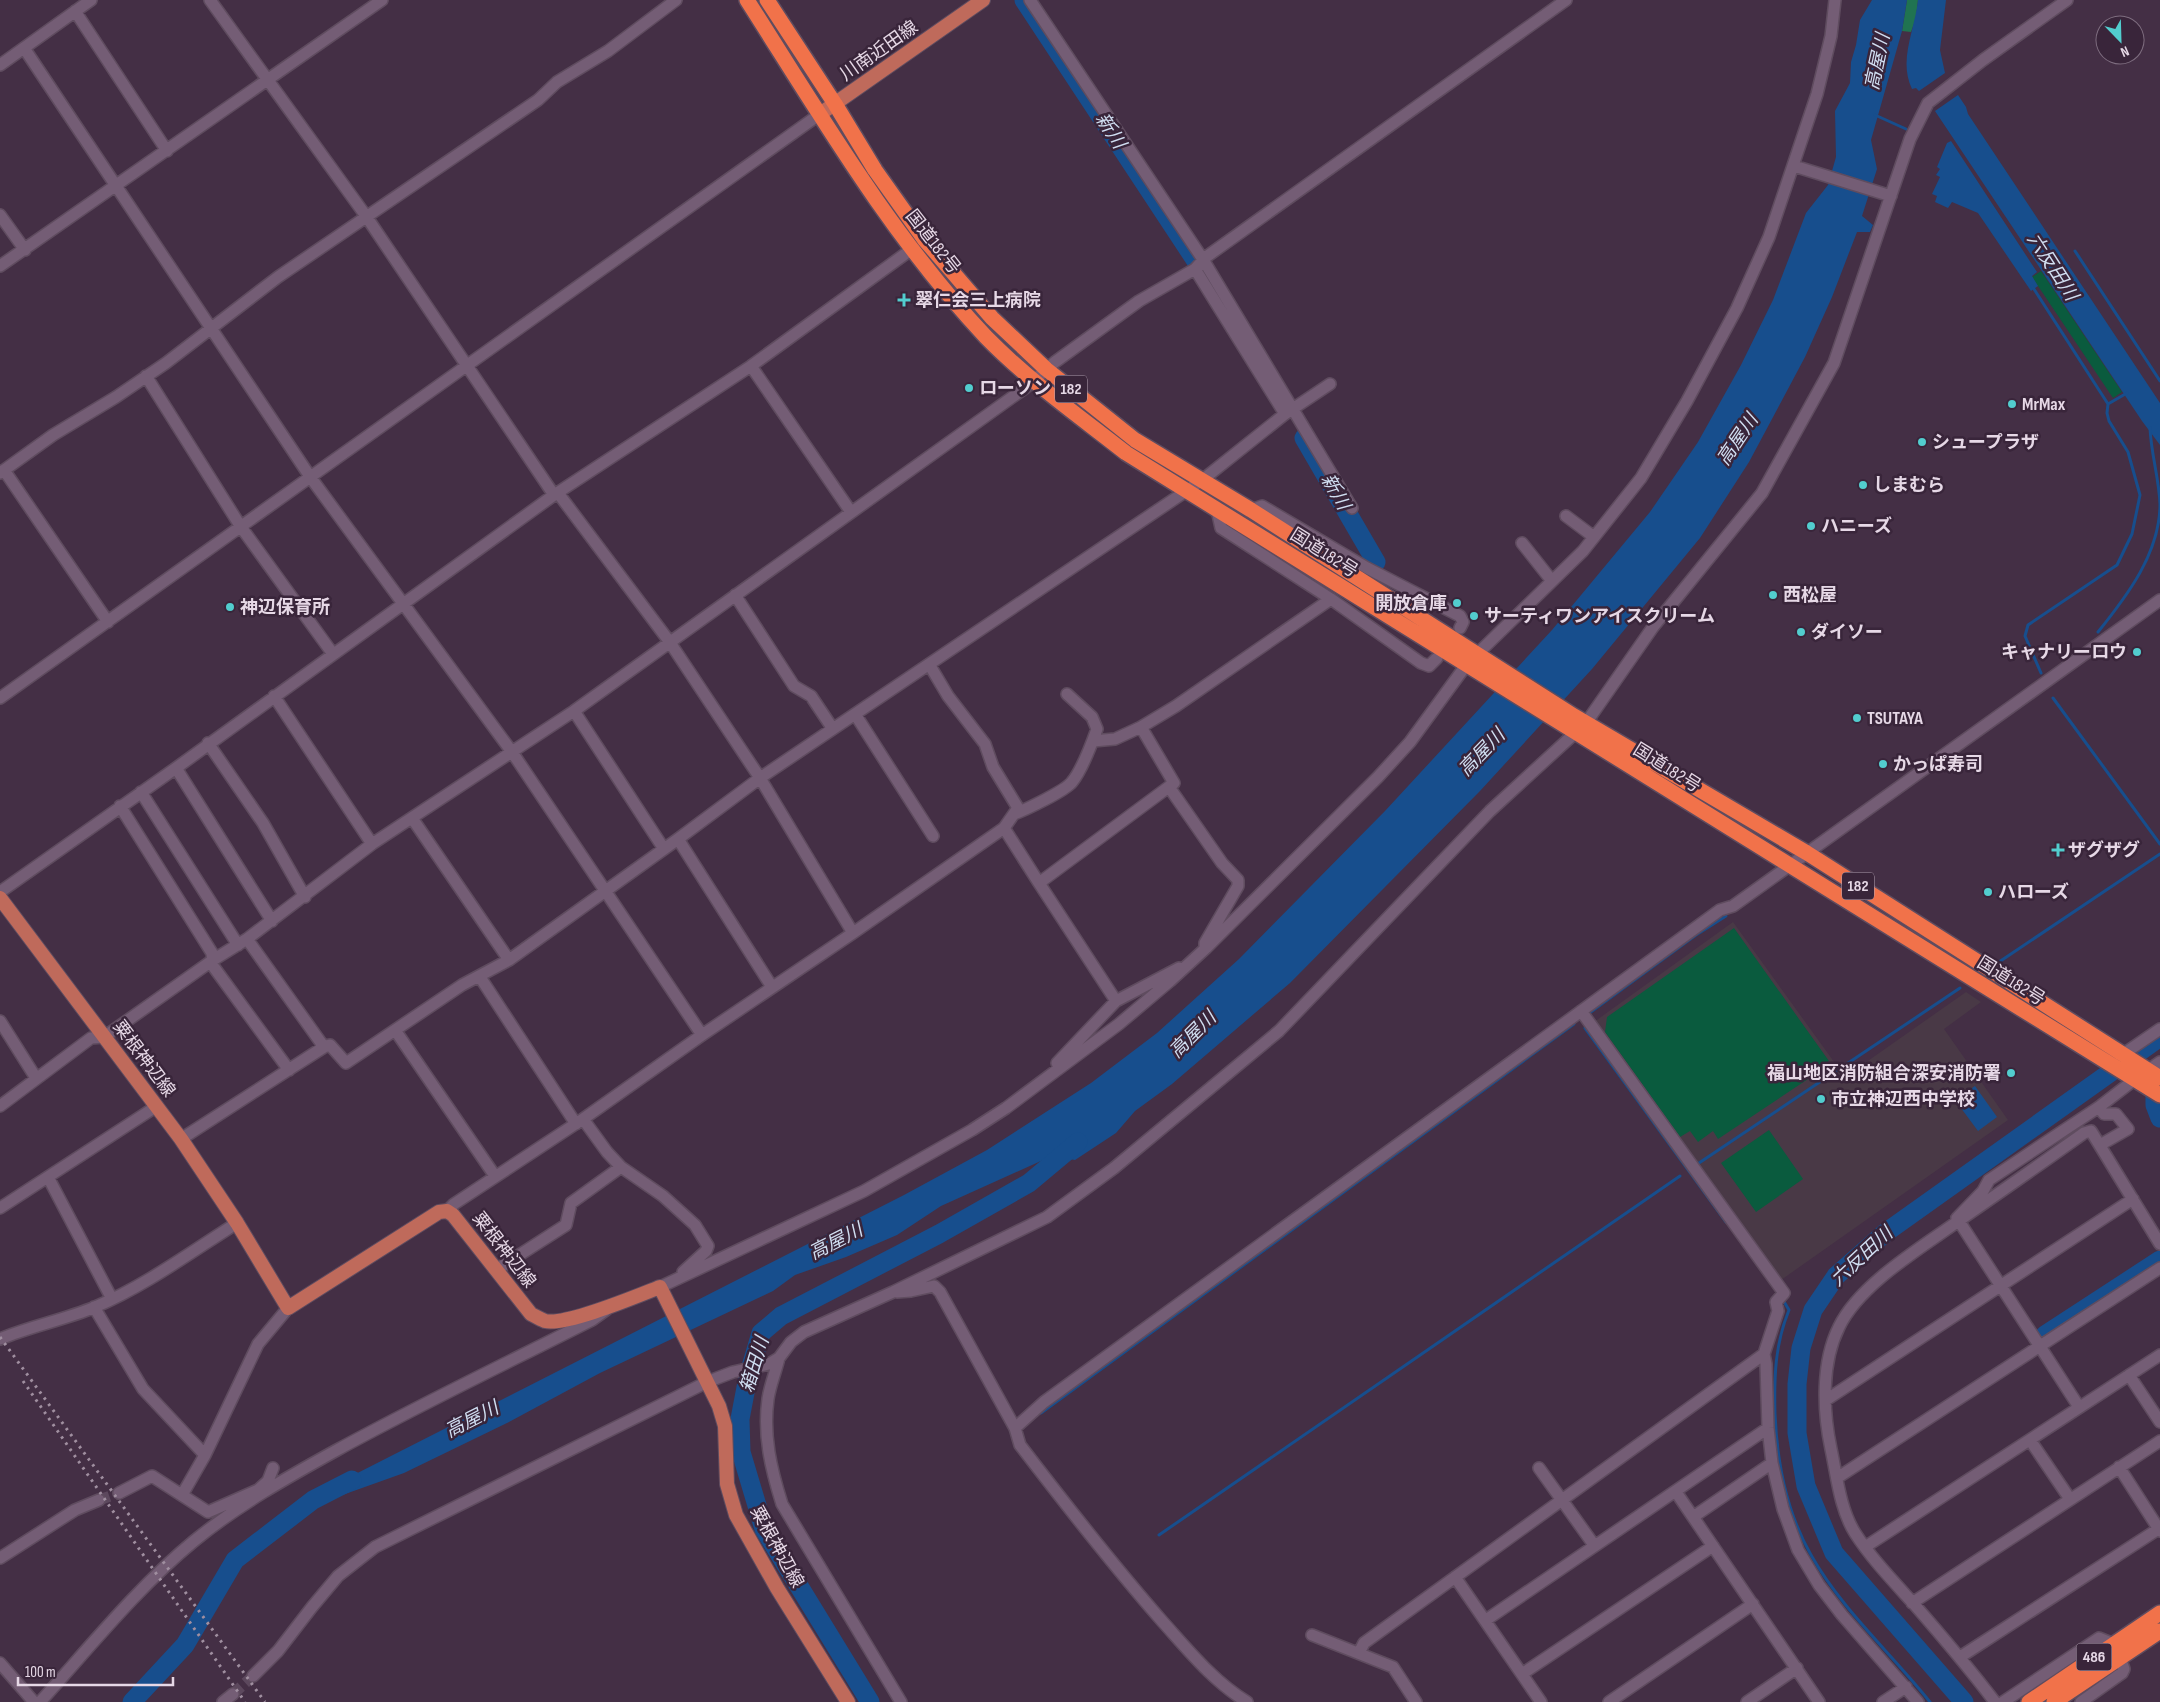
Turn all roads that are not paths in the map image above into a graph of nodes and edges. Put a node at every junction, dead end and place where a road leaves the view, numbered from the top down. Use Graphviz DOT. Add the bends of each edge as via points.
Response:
graph roads {
  1 [pos="91,0"];
  2 [pos="210,0"];
  3 [pos="382,0"];
  4 [pos="676,0"];
  5 [pos="747,0"];
  6 [pos="767,0"];
  7 [pos="983,0"];
  8 [pos="1030,0"];
  9 [pos="1566,0"];
  10 [pos="1835,0"];
  11 [pos="2066,0"];
  12 [pos="75,11"];
  13 [pos="24,48"];
  14 [pos="0,65"];
  15 [pos="268,80"];
  16 [pos="835,104"];
  17 [pos="820,114"];
  18 [pos="167,150"];
  19 [pos="1798,167"];
  20 [pos="115,187"];
  21 [pos="1888,195"];
  22 [pos="0,215"];
  23 [pos="366,216"];
  24 [pos="912,249"];
  25 [pos="25,250"];
  26 [pos="1204,261"];
  27 [pos="0,266"];
  28 [pos="1195,269"];
  29 [pos="211,329"];
  30 [pos="751,366"];
  31 [pos="467,367"];
  32 [pos="1046,370"];
  33 [pos="146,376"];
  34 [pos="1034,380"];
  35 [pos="1330,384"];
  36 [pos="1290,411"];
  37 [pos="2,472"];
  38 [pos="311,478"];
  39 [pos="1201,481"];
  40 [pos="1187,491"];
  41 [pos="556,494"];
  42 [pos="1352,508"];
  43 [pos="1217,510"];
  44 [pos="1252,510"];
  45 [pos="851,512"];
  46 [pos="1566,516"];
  47 [pos="241,527"];
  48 [pos="1594,537"];
  49 [pos="1522,543"];
  50 [pos="1552,581"];
  51 [pos="735,595"];
  52 [pos="1331,599"];
  53 [pos="2160,600"];
  54 [pos="402,604"];
  55 [pos="108,622"];
  56 [pos="1460,628"];
  57 [pos="669,641"];
  58 [pos="333,654"];
  59 [pos="1437,658"];
  60 [pos="1477,662"];
  61 [pos="929,664"];
  62 [pos="1067,694"];
  63 [pos="274,696"];
  64 [pos="0,698"];
  65 [pos="574,711"];
  66 [pos="855,714"];
  67 [pos="1575,724"];
  68 [pos="1141,727"];
  69 [pos="833,729"];
  70 [pos="1093,741"];
  71 [pos="208,743"];
  72 [pos="512,752"];
  73 [pos="176,768"];
  74 [pos="760,778"];
  75 [pos="1169,787"];
  76 [pos="141,792"];
  77 [pos="120,806"];
  78 [pos="1014,814"];
  79 [pos="412,818"];
  80 [pos="1004,828"];
  81 [pos="933,836"];
  82 [pos="678,839"];
  83 [pos="372,844"];
  84 [pos="664,849"];
  85 [pos="1807,854"];
  86 [pos="1789,866"];
  87 [pos="1039,883"];
  88 [pos="605,890"];
  89 [pos="0,892"];
  90 [pos="305,897"];
  91 [pos="0,898"];
  92 [pos="272,921"];
  93 [pos="853,933"];
  94 [pos="243,942"];
  95 [pos="1206,948"];
  96 [pos="213,960"];
  97 [pos="508,960"];
  98 [pos="1186,968"];
  99 [pos="480,977"];
  100 [pos="772,987"];
  101 [pos="1116,1001"];
  102 [pos="1581,1012"];
  103 [pos="0,1021"];
  104 [pos="2160,1029"];
  105 [pos="395,1030"];
  106 [pos="702,1034"];
  107 [pos="104,1037"];
  108 [pos="324,1047"];
  109 [pos="2119,1059"];
  110 [pos="289,1070"];
  111 [pos="2146,1074"];
  112 [pos="1049,1076"];
  113 [pos="36,1078"];
  114 [pos="2160,1095"];
  115 [pos="0,1106"];
  116 [pos="157,1106"];
  117 [pos="2099,1108"];
  118 [pos="579,1122"];
  119 [pos="180,1139"];
  120 [pos="2100,1146"];
  121 [pos="621,1167"];
  122 [pos="495,1176"];
  123 [pos="48,1177"];
  124 [pos="2133,1199"];
  125 [pos="0,1208"];
  126 [pos="447,1211"];
  127 [pos="1958,1221"];
  128 [pos="237,1223"];
  129 [pos="2160,1244"];
  130 [pos="2160,1268"];
  131 [pos="496,1270"];
  132 [pos="675,1279"];
  133 [pos="2000,1286"];
  134 [pos="661,1289"];
  135 [pos="893,1292"];
  136 [pos="112,1299"];
  137 [pos="94,1307"];
  138 [pos="610,1307"];
  139 [pos="288,1308"];
  140 [pos="0,1339"];
  141 [pos="2040,1346"];
  142 [pos="1764,1354"];
  143 [pos="2160,1355"];
  144 [pos="774,1361"];
  145 [pos="2129,1375"];
  146 [pos="705,1379"];
  147 [pos="1826,1400"];
  148 [pos="2080,1407"];
  149 [pos="2160,1422"];
  150 [pos="1015,1428"];
  151 [pos="1768,1428"];
  152 [pos="2030,1440"];
  153 [pos="2160,1440"];
  154 [pos="205,1455"];
  155 [pos="1772,1463"];
  156 [pos="273,1468"];
  157 [pos="1539,1468"];
  158 [pos="2119,1468"];
  159 [pos="1837,1478"];
  160 [pos="119,1492"];
  161 [pos="1676,1492"];
  162 [pos="182,1495"];
  163 [pos="2070,1499"];
  164 [pos="99,1500"];
  165 [pos="1561,1500"];
  166 [pos="1693,1517"];
  167 [pos="2160,1529"];
  168 [pos="1594,1546"];
  169 [pos="1713,1546"];
  170 [pos="1865,1547"];
  171 [pos="0,1558"];
  172 [pos="1454,1577"];
  173 [pos="1912,1603"];
  174 [pos="1753,1604"];
  175 [pos="2160,1613"];
  176 [pos="1486,1620"];
  177 [pos="2160,1631"];
  178 [pos="1312,1636"];
  179 [pos="2117,1651"];
  180 [pos="1359,1653"];
  181 [pos="1960,1657"];
  182 [pos="0,1663"];
  183 [pos="1796,1668"];
  184 [pos="1522,1674"];
  185 [pos="253,1676"];
  186 [pos="1906,1687"];
  187 [pos="233,1694"];
  188 [pos="34,1702"];
  189 [pos="40,1702"];
  190 [pos="223,1702"];
  191 [pos="848,1702"];
  192 [pos="902,1702"];
  193 [pos="1247,1702"];
  194 [pos="1416,1702"];
  195 [pos="1541,1702"];
  196 [pos="1609,1702"];
  197 [pos="1747,1702"];
  198 [pos="1820,1702"];
  199 [pos="1883,1702"];
  200 [pos="1918,1702"];
  201 [pos="1995,1702"];
  202 [pos="2003,1702"];
  203 [pos="2029,1702"];
  204 [pos="2054,1702"];
  205 [pos="2081,1702"];
  1 -- 12 [label="street"];
  2 -- 15 [label="street"];
  3 -- 15 [label="street"];
  4 -- 23 [label="street" via="608,51 557,82 538,100"];
  5 -- 17 [label="highway, 国道182号 / 182"];
  6 -- 16 [label="highway, 国道182号 / 182"];
  7 -- 16 [label="main road, 川南近田線"];
  8 -- 26 [label="street"];
  9 -- 26 [label="street"];
  10 -- 19 [label="street" via="1831,36"];
  11 -- 21 [label="street" via="1928,103"];
  12 -- 13 [label="street"];
  12 -- 18 [label="street"];
  13 -- 14 [label="street"];
  13 -- 20 [label="street"];
  15 -- 18 [label="street"];
  15 -- 23 [label="street"];
  16 -- 17 [label="main road, 川南近田線"];
  16 -- 32 [label="highway, 国道182号 / 182" via="875,170 924,239 992,318"];
  17 -- 24 [label="highway, 国道182号 / 182"];
  17 -- 31 [label="street"];
  18 -- 20 [label="street"];
  19 -- 21 [label="street"];
  19 -- 48 [label="street" via="1737,308 1687,401 1641,478"];
  20 -- 25 [label="street"];
  20 -- 29 [label="street"];
  21 -- 67 [label="street" via="1834,363 1762,493"];
  22 -- 25 [label="street"];
  23 -- 29 [label="street" via="278,277"];
  23 -- 31 [label="street"];
  24 -- 30 [label="street"];
  24 -- 34 [label="highway, 国道182号 / 182" via="987,337"];
  25 -- 27 [label="street"];
  26 -- 28 [label="street"];
  26 -- 36 [label="street"];
  28 -- 32 [label="street" via="1139,300"];
  28 -- 36 [label="street"];
  29 -- 33 [label="street"];
  29 -- 38 [label="street"];
  30 -- 41 [label="street"];
  30 -- 45 [label="street"];
  31 -- 38 [label="street"];
  31 -- 41 [label="street"];
  32 -- 34 [label="street"];
  32 -- 39 [label="highway, 国道182号 / 182" via="1135,440"];
  33 -- 37 [label="street"];
  33 -- 47 [label="street"];
  34 -- 40 [label="highway, 国道182号 / 182" via="1126,453"];
  34 -- 45 [label="street"];
  35 -- 36 [label="street"];
  36 -- 39 [label="street"];
  36 -- 42 [label="street"];
  37 -- 55 [label="street"];
  38 -- 47 [label="street"];
  38 -- 54 [label="street"];
  39 -- 40 [label="street"];
  39 -- 44 [label="highway, 国道182号 / 182"];
  40 -- 43 [label="highway, 国道182号 / 182"];
  40 -- 61 [label="street"];
  41 -- 54 [label="street"];
  41 -- 57 [label="street"];
  43 -- 52 [label="street" via="1221,528"];
  43 -- 60 [label="highway, 国道182号 / 182"];
  44 -- 56 [label="street" via="1262,506 1367,568 1460,616"];
  44 -- 60 [label="highway, 国道182号 / 182"];
  45 -- 51 [label="street"];
  46 -- 48 [label="street"];
  47 -- 55 [label="street"];
  47 -- 58 [label="street"];
  48 -- 50 [label="street"];
  49 -- 50 [label="street"];
  50 -- 60 [label="street"];
  51 -- 57 [label="street"];
  51 -- 69 [label="street" via="794,686 811,696"];
  52 -- 59 [label="street" via="1421,663 1429,666"];
  52 -- 68 [label="street"];
  53 -- 85 [label="street"];
  54 -- 58 [label="street"];
  54 -- 72 [label="street"];
  55 -- 64 [label="street"];
  57 -- 65 [label="street"];
  57 -- 74 [label="street"];
  58 -- 63 [label="street"];
  60 -- 67 [label="highway, 国道182号 / 182"];
  60 -- 95 [label="street" via="1457,675 1410,742 1384,770"];
  61 -- 66 [label="street"];
  61 -- 78 [label="street" via="948,696 985,744 993,767 1018,808"];
  62 -- 70 [label="street" via="1092,717 1098,729"];
  63 -- 71 [label="street"];
  63 -- 83 [label="street"];
  65 -- 72 [label="street"];
  65 -- 84 [label="street"];
  66 -- 69 [label="street"];
  66 -- 81 [label="street"];
  67 -- 85 [label="highway, 国道182号 / 182"];
  67 -- 86 [label="highway, 国道182号 / 182"];
  67 -- 135 [label="street" via="1279,1031 1114,1168 1047,1217"];
  68 -- 70 [label="street" via="1115,739"];
  68 -- 75 [label="street" via="1174,784"];
  69 -- 74 [label="street"];
  70 -- 78 [label="street" via="1071,783"];
  71 -- 73 [label="street"];
  71 -- 90 [label="street" via="263,823"];
  72 -- 79 [label="street"];
  72 -- 88 [label="street"];
  73 -- 76 [label="street"];
  73 -- 92 [label="street"];
  74 -- 82 [label="street"];
  74 -- 93 [label="street"];
  75 -- 87 [label="street"];
  75 -- 95 [label="street" via="1222,863 1238,880 1238,886 1204,943"];
  76 -- 77 [label="street"];
  76 -- 94 [label="street"];
  77 -- 89 [label="street"];
  77 -- 96 [label="street" via="212,953"];
  78 -- 80 [label="street"];
  79 -- 83 [label="street"];
  79 -- 97 [label="street"];
  80 -- 87 [label="street"];
  80 -- 93 [label="street"];
  82 -- 84 [label="street"];
  82 -- 100 [label="street"];
  83 -- 90 [label="street"];
  84 -- 88 [label="street"];
  85 -- 86 [label="street"];
  85 -- 109 [label="highway, 国道182号 / 182"];
  86 -- 102 [label="street" via="1733,906 1720,910"];
  86 -- 109 [label="highway, 国道182号 / 182"];
  87 -- 101 [label="street"];
  88 -- 97 [label="street"];
  88 -- 106 [label="street"];
  90 -- 92 [label="street"];
  91 -- 107 [label="main road, 粟根神辺線"];
  92 -- 94 [label="street"];
  93 -- 100 [label="street"];
  94 -- 96 [label="street"];
  94 -- 108 [label="street"];
  95 -- 98 [label="street"];
  96 -- 107 [label="street"];
  96 -- 110 [label="street" via="213,966"];
  97 -- 99 [label="street"];
  98 -- 101 [label="street" via="1180,967"];
  98 -- 112 [label="street"];
  99 -- 105 [label="street" via="462,985"];
  99 -- 118 [label="street"];
  100 -- 106 [label="street"];
  101 -- 112 [label="street" via="1050,1071"];
  102 -- 142 [label="street" via="1784,1293 1776,1302 1778,1311"];
  102 -- 150 [label="street" via="1044,1402"];
  103 -- 113 [label="street"];
  104 -- 109 [label="street"];
  105 -- 108 [label="street" via="346,1063 330,1045"];
  105 -- 122 [label="street"];
  106 -- 118 [label="street"];
  107 -- 113 [label="street" via="91,1038"];
  107 -- 116 [label="main road, 粟根神辺線"];
  108 -- 110 [label="street"];
  109 -- 111 [label="highway, 国道182号 / 182"];
  110 -- 119 [label="street"];
  111 -- 114 [label="highway, 国道182号 / 182"];
  111 -- 117 [label="street"];
  112 -- 132 [label="street" via="972,1130 864,1191"];
  113 -- 115 [label="street"];
  116 -- 119 [label="main road, 粟根神辺線"];
  116 -- 123 [label="street"];
  117 -- 120 [label="street" via="2104,1114 2116,1114 2128,1130"];
  117 -- 127 [label="street" via="1990,1180 1984,1191 1956,1218"];
  118 -- 121 [label="street"];
  118 -- 122 [label="street"];
  119 -- 128 [label="main road, 粟根神辺線"];
  120 -- 124 [label="street"];
  120 -- 127 [label="street" via="2091,1131 2084,1133"];
  121 -- 131 [label="street" via="571,1203 566,1225"];
  121 -- 132 [label="street" via="663,1196 695,1226 708,1246"];
  122 -- 126 [label="street"];
  123 -- 125 [label="street"];
  123 -- 136 [label="street"];
  124 -- 129 [label="street"];
  124 -- 133 [label="street"];
  126 -- 131 [label="main road, 粟根神辺線"];
  126 -- 139 [label="main road, 粟根神辺線" via="439,1212"];
  127 -- 133 [label="street"];
  127 -- 147 [label="street" via="1852,1305 1830,1348"];
  128 -- 136 [label="street"];
  128 -- 139 [label="main road, 粟根神辺線"];
  130 -- 141 [label="street"];
  131 -- 138 [label="main road, 粟根神辺線" via="531,1314 546,1321"];
  132 -- 134 [label="street"];
  133 -- 141 [label="street"];
  133 -- 147 [label="street"];
  134 -- 138 [label="main road, 粟根神辺線"];
  134 -- 146 [label="main road, 粟根神辺線"];
  135 -- 144 [label="street" via="804,1332"];
  135 -- 150 [label="street" via="911,1292 934,1286 940,1292"];
  136 -- 137 [label="street"];
  137 -- 140 [label="street"];
  137 -- 154 [label="street" via="143,1389"];
  138 -- 189 [label="street" via="592,1320 400,1415 273,1486 194,1541 167,1566"];
  139 -- 154 [label="street" via="258,1344"];
  141 -- 148 [label="street"];
  141 -- 159 [label="street"];
  142 -- 151 [label="street"];
  142 -- 165 [label="street"];
  143 -- 145 [label="street"];
  144 -- 146 [label="street"];
  144 -- 192 [label="street" via="765,1431 771,1472 782,1504"];
  145 -- 148 [label="street"];
  145 -- 149 [label="street"];
  146 -- 185 [label="street" via="375,1547 338,1576 278,1651"];
  146 -- 191 [label="main road, 粟根神辺線" via="725,1426 727,1484 736,1515"];
  147 -- 159 [label="street"];
  148 -- 152 [label="street"];
  150 -- 193 [label="street" via="1020,1446 1113,1566 1209,1673"];
  151 -- 155 [label="street"];
  151 -- 161 [label="street"];
  152 -- 163 [label="street"];
  152 -- 170 [label="street"];
  153 -- 158 [label="street"];
  154 -- 162 [label="street"];
  155 -- 166 [label="street"];
  155 -- 186 [label="street" via="1784,1509 1802,1557 1842,1616"];
  156 -- 162 [label="street" via="268,1481 258,1490 208,1512"];
  157 -- 165 [label="street"];
  158 -- 163 [label="street"];
  158 -- 167 [label="street"];
  159 -- 170 [label="street" via="1854,1532"];
  160 -- 162 [label="street" via="152,1476"];
  161 -- 166 [label="street"];
  161 -- 168 [label="street"];
  163 -- 173 [label="street"];
  164 -- 171 [label="street" via="76,1510"];
  165 -- 168 [label="street"];
  165 -- 172 [label="street"];
  166 -- 169 [label="street"];
  167 -- 181 [label="street"];
  168 -- 176 [label="street"];
  169 -- 174 [label="street"];
  169 -- 184 [label="street"];
  170 -- 173 [label="street"];
  172 -- 176 [label="street"];
  172 -- 180 [label="street" via="1364,1643"];
  173 -- 181 [label="street"];
  174 -- 183 [label="street"];
  174 -- 196 [label="street"];
  175 -- 179 [label="highway, 486"];
  176 -- 184 [label="street"];
  177 -- 179 [label="highway, 486"];
  178 -- 180 [label="street"];
  179 -- 202 [label="street" via="2100,1638"];
  179 -- 203 [label="highway, 486"];
  179 -- 204 [label="highway, 486"];
  179 -- 205 [label="street" via="2124,1669 2122,1674"];
  180 -- 194 [label="street" via="1393,1668"];
  181 -- 201 [label="street"];
  182 -- 188 [label="street"];
  183 -- 197 [label="street"];
  183 -- 198 [label="street"];
  184 -- 195 [label="street"];
  186 -- 199 [label="street"];
  186 -- 200 [label="street"];
  187 -- 190 [label="street"];
}
